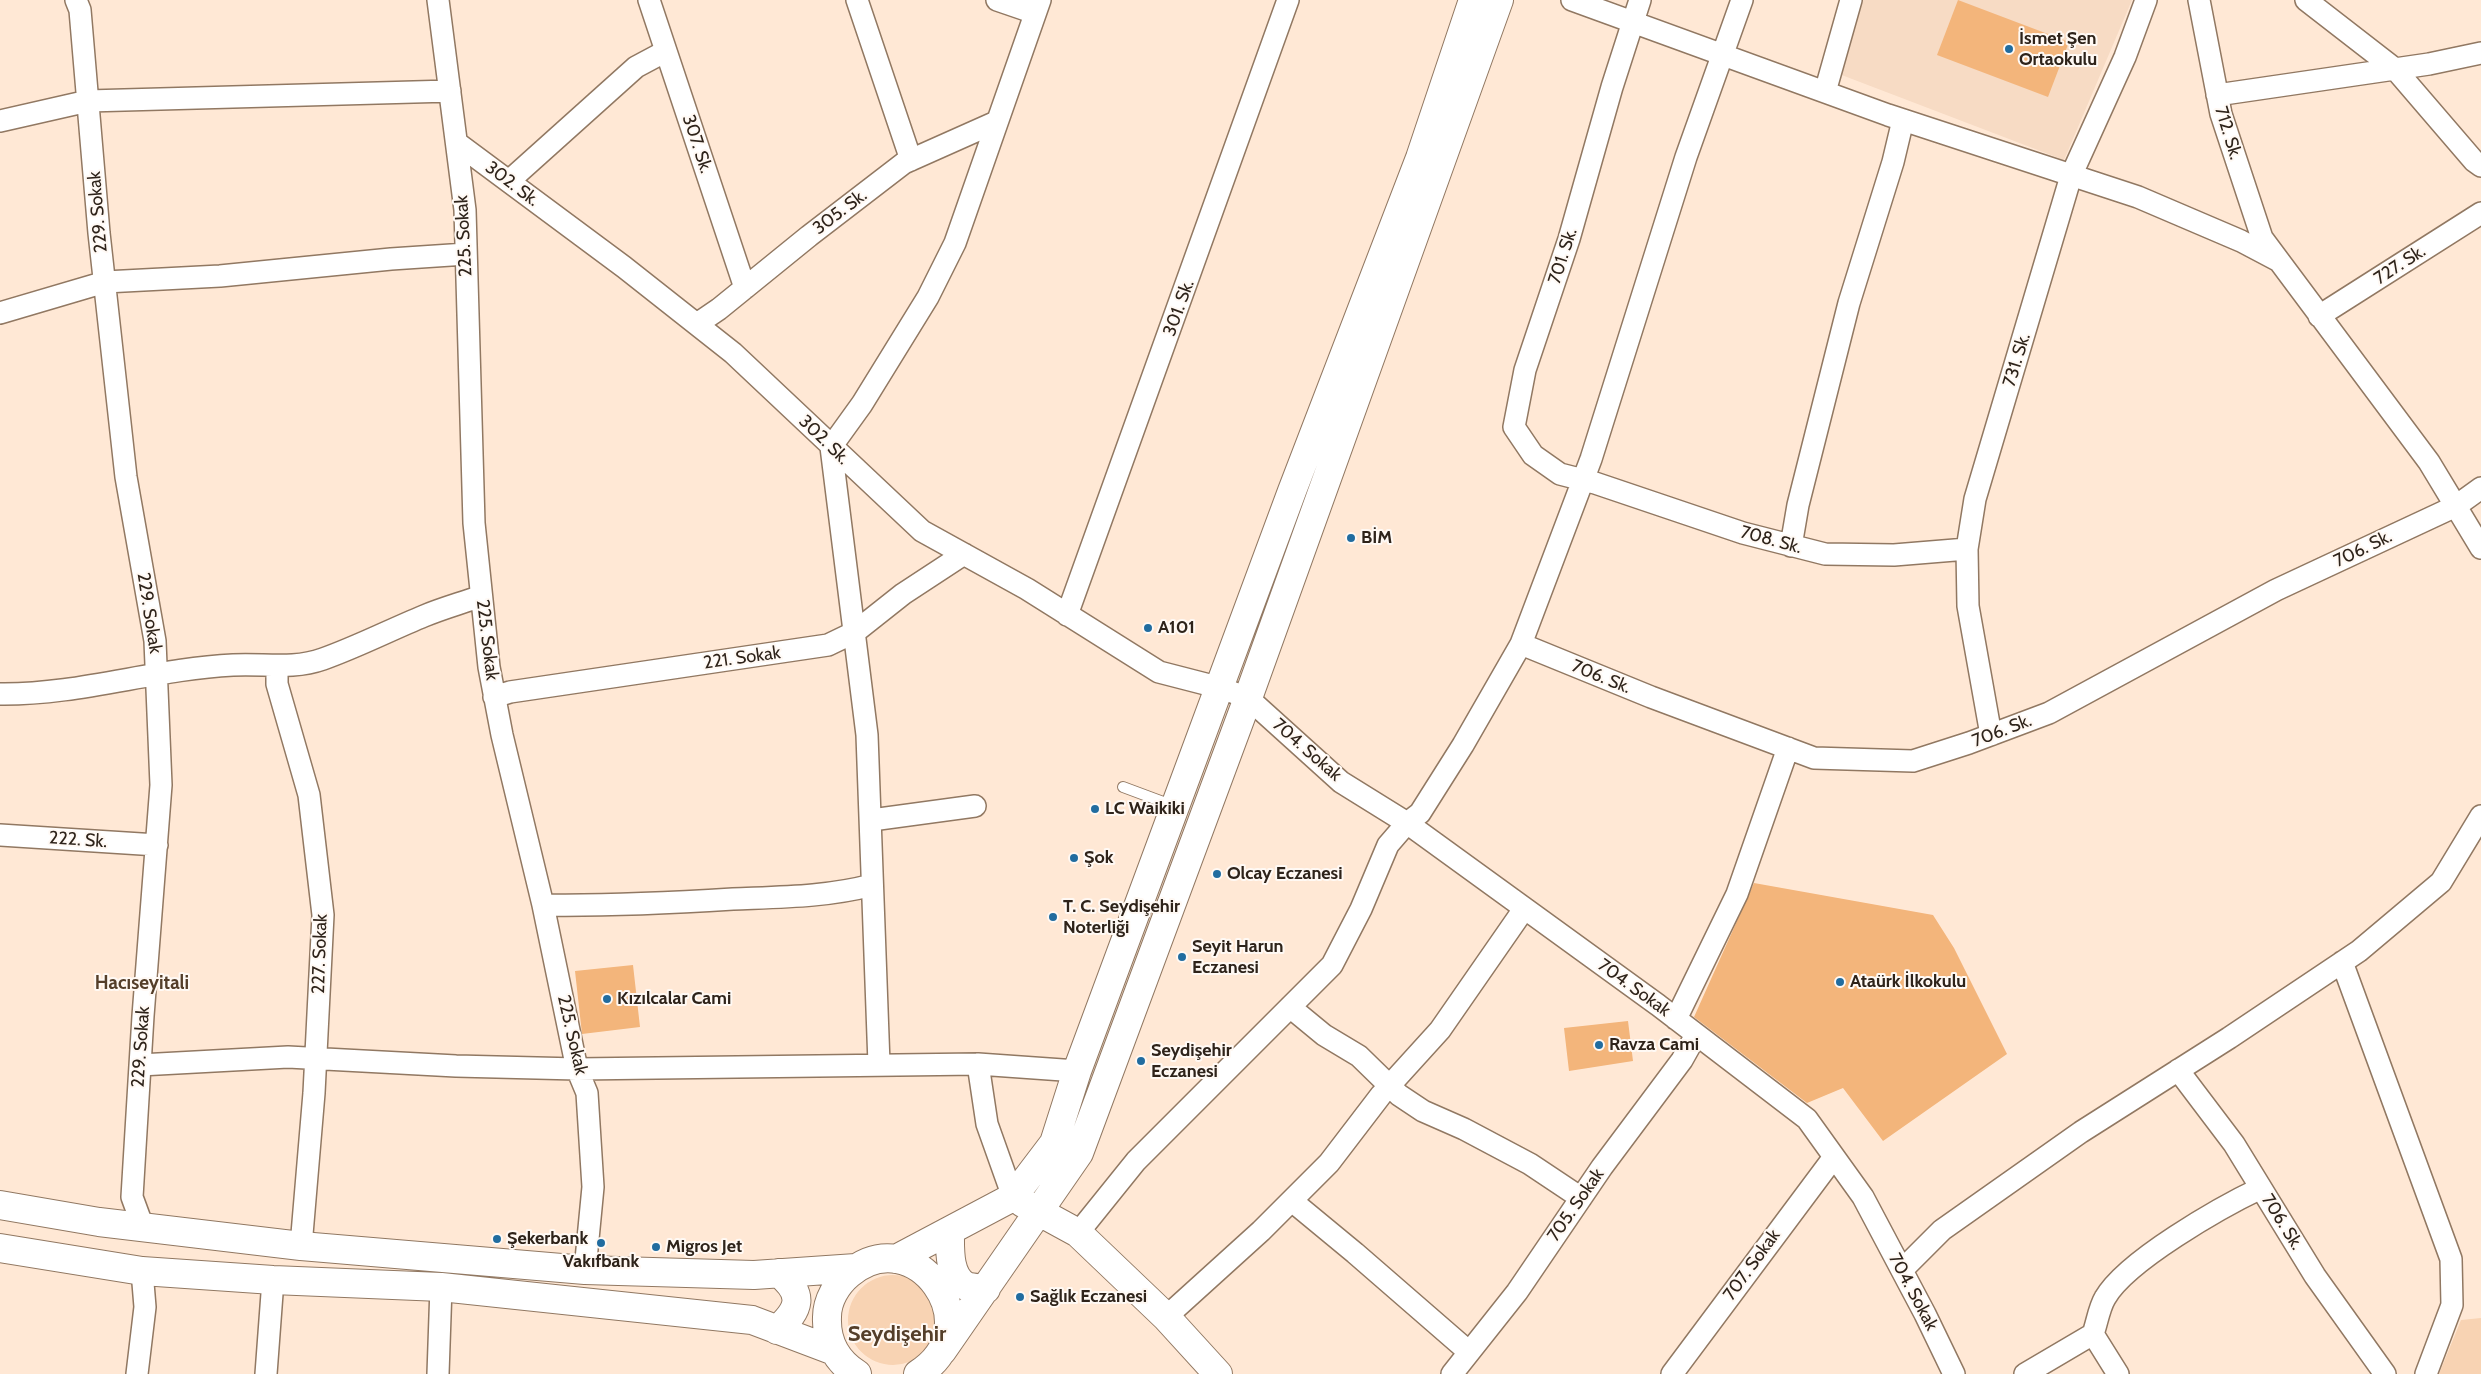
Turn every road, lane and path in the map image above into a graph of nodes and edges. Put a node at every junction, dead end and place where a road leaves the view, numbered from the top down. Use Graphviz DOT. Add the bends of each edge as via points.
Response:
graph roads {
  1 [pos="76,0"];
  2 [pos="438,0"];
  3 [pos="649,0"];
  4 [pos="857,0"];
  5 [pos="997,0"];
  6 [pos="1288,0"];
  7 [pos="1473,0"];
  8 [pos="1499,0"];
  9 [pos="1572,0"];
  10 [pos="1640,0"];
  11 [pos="1742,0"];
  12 [pos="1852,0"];
  13 [pos="2146,0"];
  14 [pos="2199,0"];
  15 [pos="2306,0"];
  16 [pos="1037,6"];
  17 [pos="1633,24"];
  18 [pos="666,51"];
  19 [pos="2481,53"];
  20 [pos="1723,55"];
  21 [pos="2395,69"];
  22 [pos="450,91"];
  23 [pos="1825,92"];
  24 [pos="2217,95"];
  25 [pos="88,101"];
  26 [pos="1903,120"];
  27 [pos="0,121"];
  28 [pos="996,122"];
  29 [pos="457,143"];
  30 [pos="911,160"];
  31 [pos="2481,166"];
  32 [pos="2071,176"];
  33 [pos="508,181"];
  34 [pos="2481,213"];
  35 [pos="466,254"];
  36 [pos="2277,260"];
  37 [pos="104,282"];
  38 [pos="745,288"];
  39 [pos="0,313"];
  40 [pos="2319,316"];
  41 [pos="696,324"];
  42 [pos="831,447"];
  43 [pos="1582,481"];
  44 [pos="2481,488"];
  45 [pos="2456,506"];
  46 [pos="1790,546"];
  47 [pos="2481,548"];
  48 [pos="1967,549"];
  49 [pos="964,554"];
  50 [pos="481,596"];
  51 [pos="1068,615"];
  52 [pos="855,632"];
  53 [pos="1521,644"];
  54 [pos="277,667"];
  55 [pos="157,674"];
  56 [pos="1221,688"];
  57 [pos="0,694"];
  58 [pos="494,697"];
  59 [pos="1248,698"];
  60 [pos="1991,735"];
  61 [pos="1788,748"];
  62 [pos="1124,786"];
  63 [pos="975,806"];
  64 [pos="1176,807"];
  65 [pos="2481,816"];
  66 [pos="879,819"];
  67 [pos="1407,823"];
  68 [pos="0,835"];
  69 [pos="157,845"];
  70 [pos="872,885"];
  71 [pos="543,905"];
  72 [pos="1524,909"];
  73 [pos="2342,962"];
  74 [pos="1290,1007"];
  75 [pos="1676,1018"];
  76 [pos="1696,1035"];
  77 [pos="316,1058"];
  78 [pos="881,1064"];
  79 [pos="978,1064"];
  80 [pos="140,1065"];
  81 [pos="577,1069"];
  82 [pos="2178,1070"];
  83 [pos="1077,1072"];
  84 [pos="1389,1086"];
  85 [pos="1834,1157"];
  86 [pos="2261,1188"];
  87 [pos="1013,1197"];
  88 [pos="1581,1198"];
  89 [pos="1292,1201"];
  90 [pos="0,1205"];
  91 [pos="1039,1213"];
  92 [pos="143,1227"];
  93 [pos="950,1231"];
  94 [pos="1078,1233"];
  95 [pos="301,1246"];
  96 [pos="0,1248"];
  97 [pos="896,1260"];
  98 [pos="856,1268"];
  99 [pos="585,1270"];
  100 [pos="1902,1270"];
  101 [pos="142,1271"];
  102 [pos="779,1273"];
  103 [pos="273,1280"];
  104 [pos="441,1287"];
  105 [pos="986,1289"];
  106 [pos="1166,1317"];
  107 [pos="777,1330"];
  108 [pos="2093,1334"];
  109 [pos="1469,1352"];
  110 [pos="842,1365"];
  111 [pos="928,1367"];
  112 [pos="137,1374"];
  113 [pos="266,1374"];
  114 [pos="438,1374"];
  115 [pos="1218,1374"];
  116 [pos="1452,1374"];
  117 [pos="1672,1374"];
  118 [pos="1954,1374"];
  119 [pos="2025,1374"];
  120 [pos="2118,1374"];
  121 [pos="2385,1374"];
  122 [pos="2426,1374"];
  1 -- 25 [label="street, 229. Sokak" via="80,10"];
  2 -- 22 [label="street, 225. Sokak"];
  3 -- 18 [label="street, 307. Sk."];
  4 -- 30 [label="street"];
  5 -- 16 [label="street"];
  6 -- 51 [label="street, 301. Sk."];
  7 -- 56 [label="main road" via="1420,158 1292,491"];
  8 -- 59 [label="main road"];
  9 -- 17 [label="street"];
  10 -- 17 [label="street, 701. Sk."];
  11 -- 20 [label="street"];
  12 -- 23 [label="street"];
  13 -- 32 [label="street, 731. Sk." via="2125,57"];
  14 -- 24 [label="street, 712. Sk."];
  15 -- 21 [label="street"];
  16 -- 28 [label="street"];
  17 -- 20 [label="street"];
  17 -- 43 [label="street, 701. Sk." via="1569,239 1525,370 1514,427 1533,455 1560,474"];
  18 -- 33 [label="street" via="636,67"];
  18 -- 38 [label="street, 307. Sk."];
  19 -- 21 [label="street"];
  20 -- 23 [label="street"];
  20 -- 43 [label="street" via="1686,157"];
  21 -- 24 [label="street"];
  21 -- 31 [label="street" via="2474,162"];
  22 -- 25 [label="street"];
  22 -- 29 [label="street, 225. Sokak"];
  23 -- 26 [label="street"];
  24 -- 36 [label="street, 712. Sk." via="2262,238"];
  25 -- 27 [label="street"];
  25 -- 37 [label="street, 229. Sokak"];
  26 -- 32 [label="street"];
  26 -- 46 [label="street" via="1849,303"];
  28 -- 30 [label="street, 305. Sk."];
  28 -- 42 [label="street" via="955,243 928,297 862,404"];
  29 -- 33 [label="street, 302. Sk."];
  29 -- 35 [label="street, 225. Sokak" via="465,210"];
  30 -- 38 [label="street, 305. Sk."];
  32 -- 36 [label="street" via="2138,197"];
  32 -- 48 [label="street, 731. Sk." via="1975,499"];
  33 -- 41 [label="street, 302. Sk."];
  34 -- 40 [label="street, 727. Sk."];
  35 -- 37 [label="street" via="220,276"];
  35 -- 50 [label="street, 225. Sokak" via="474,523"];
  36 -- 40 [label="street, 712. Sk."];
  37 -- 39 [label="street"];
  37 -- 55 [label="street, 229. Sokak" via="126,477 156,641"];
  38 -- 41 [label="street, 305. Sk."];
  40 -- 45 [label="street, 712. Sk." via="2429,462"];
  41 -- 42 [label="street, 302. Sk." via="733,353"];
  42 -- 49 [label="street, 302. Sk." via="922,531"];
  42 -- 52 [label="street"];
  43 -- 46 [label="street, 708. Sk."];
  43 -- 53 [label="street"];
  44 -- 45 [label="street, 706. Sk."];
  45 -- 47 [label="street, 712. Sk."];
  45 -- 60 [label="street, 706. Sk." via="2276,590 2050,713"];
  46 -- 48 [label="street, 708. Sk." via="1825,554 1894,555"];
  48 -- 60 [label="street, 731. Sk." via="1968,606"];
  49 -- 51 [label="street, 302. Sk."];
  49 -- 52 [label="street, 221. Sokak" via="903,594"];
  50 -- 54 [label="street" via="426,615 322,660"];
  50 -- 58 [label="street, 225. Sokak"];
  51 -- 56 [label="street, 302. Sk." via="1159,672"];
  52 -- 58 [label="street, 221. Sokak" via="828,645"];
  52 -- 66 [label="street" via="865,648 871,685"];
  52 -- 70 [label="street" via="867,735"];
  53 -- 61 [label="street, 706. Sk."];
  53 -- 67 [label="street" via="1459,753 1420,813"];
  54 -- 55 [label="street" via="234,665"];
  54 -- 77 [label="street, 227. Sokak" via="277,684 309,795 323,915"];
  55 -- 57 [label="street" via="105,685"];
  55 -- 69 [label="street, 229. Sokak" via="161,785"];
  56 -- 59 [label="street, 704. Sokak"];
  56 -- 64 [label="main road"];
  58 -- 71 [label="street, 225. Sokak"];
  59 -- 67 [label="street, 704. Sokak" via="1342,782"];
  59 -- 91 [label="main road" via="1079,1153"];
  60 -- 61 [label="street, 706. Sk." via="1913,760 1814,758"];
  61 -- 75 [label="street" via="1737,894"];
  62 -- 64 [label="lane"];
  63 -- 66 [label="street"];
  64 -- 83 [label="main road"];
  65 -- 73 [label="street" via="2441,882"];
  66 -- 78 [label="street"];
  67 -- 72 [label="street, 704. Sokak"];
  67 -- 74 [label="street" via="1388,845 1361,909 1332,965"];
  68 -- 69 [label="street, 222. Sk."];
  69 -- 80 [label="street, 229. Sokak"];
  70 -- 71 [label="street" via="842,893 777,897 607,906"];
  70 -- 78 [label="street"];
  71 -- 81 [label="street, 225. Sokak"];
  72 -- 75 [label="street, 704. Sokak"];
  72 -- 84 [label="street" via="1440,1030"];
  73 -- 82 [label="street"];
  73 -- 122 [label="street" via="2451,1260 2452,1305"];
  74 -- 84 [label="street" via="1324,1035 1359,1056"];
  74 -- 94 [label="street" via="1136,1161"];
  75 -- 76 [label="street, 704. Sokak"];
  76 -- 85 [label="street, 704. Sokak" via="1807,1119"];
  76 -- 88 [label="street, 705. Sokak" via="1682,1060"];
  77 -- 80 [label="street"];
  77 -- 81 [label="street"];
  77 -- 95 [label="street, 227. Sokak"];
  78 -- 79 [label="street"];
  78 -- 81 [label="street"];
  79 -- 83 [label="street"];
  79 -- 87 [label="street" via="988,1124"];
  80 -- 92 [label="street, 229. Sokak" via="132,1197"];
  81 -- 99 [label="street, 225. Sokak" via="587,1093 592,1187"];
  82 -- 86 [label="street, 706. Sk." via="2234,1144"];
  82 -- 100 [label="street" via="2081,1132 1942,1230"];
  83 -- 87 [label="main road" via="1054,1143"];
  84 -- 88 [label="street" via="1423,1111 1530,1164"];
  84 -- 89 [label="street" via="1329,1163"];
  85 -- 100 [label="street, 704. Sokak" via="1863,1197"];
  85 -- 117 [label="street, 707. Sokak"];
  86 -- 108 [label="street" via="2128,1270 2105,1298"];
  86 -- 121 [label="street, 706. Sk." via="2315,1276"];
  87 -- 91 [label="main road"];
  87 -- 93 [label="main road"];
  88 -- 109 [label="street, 705. Sokak" via="1517,1292"];
  89 -- 106 [label="street"];
  89 -- 109 [label="street"];
  90 -- 92 [label="main road"];
  91 -- 94 [label="main road"];
  91 -- 105 [label="main road"];
  92 -- 95 [label="main road"];
  93 -- 97 [label="main road"];
  93 -- 105 [label="main road" via="950,1253 958,1280 968,1286"];
  94 -- 106 [label="main road"];
  95 -- 99 [label="main road"];
  96 -- 101 [label="main road"];
  97 -- 98 [label="main road" via="876,1260"];
  97 -- 111 [label="main road" via="915,1265 926,1273 943,1293 949,1312 948,1333"];
  98 -- 102 [label="main road"];
  98 -- 110 [label="main road" via="842,1280 832,1296 827,1314 827,1333"];
  99 -- 102 [label="main road"];
  100 -- 118 [label="street, 704. Sokak"];
  101 -- 103 [label="main road"];
  101 -- 112 [label="street" via="145,1307"];
  102 -- 107 [label="main road" via="793,1285 797,1300 790,1317"];
  103 -- 104 [label="main road"];
  103 -- 113 [label="street"];
  104 -- 107 [label="main road" via="752,1320"];
  104 -- 114 [label="street"];
  105 -- 111 [label="main road"];
  106 -- 115 [label="main road"];
  107 -- 110 [label="main road"];
  108 -- 119 [label="street"];
  108 -- 120 [label="street"];
  109 -- 116 [label="street, 705. Sokak"];
}
